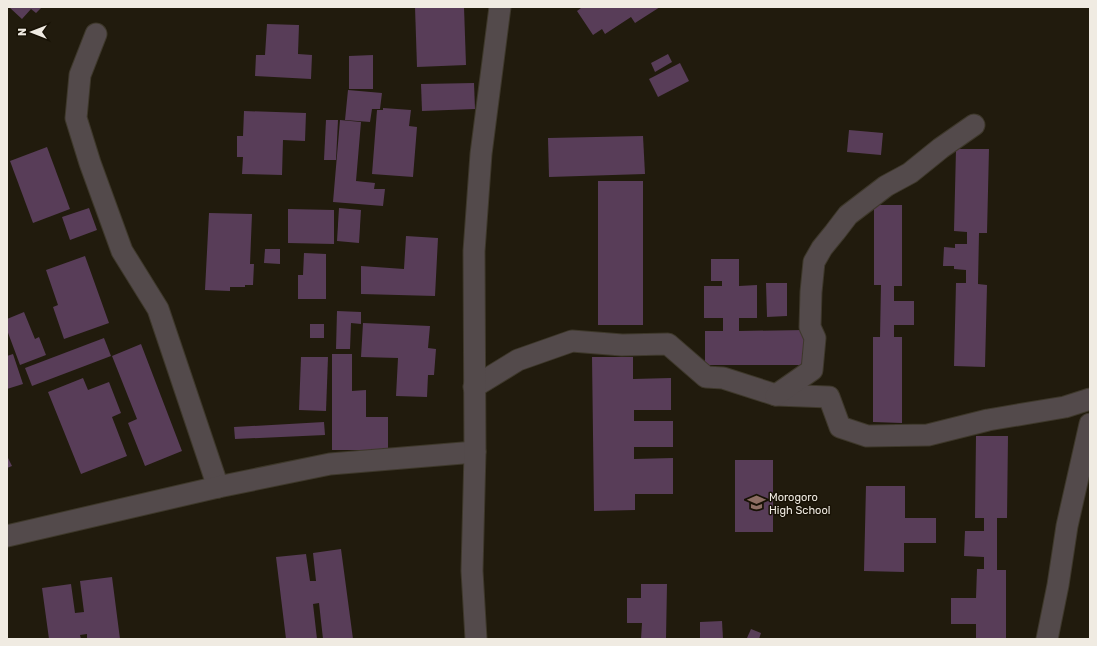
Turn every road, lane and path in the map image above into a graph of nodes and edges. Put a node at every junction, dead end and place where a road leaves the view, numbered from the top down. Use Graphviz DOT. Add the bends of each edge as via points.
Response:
graph roads {
  1 [pos="500,7"];
  2 [pos="96,34"];
  3 [pos="974,125"];
  4 [pos="474,387"];
  5 [pos="776,395"];
  6 [pos="1090,399"];
  7 [pos="1090,424"];
  8 [pos="475,452"];
  9 [pos="218,487"];
  10 [pos="7,536"];
  11 [pos="476,639"];
  12 [pos="1047,639"];
  1 -- 4 [label="street" via="481,154 474,250"];
  2 -- 9 [label="street" via="80,75 76,118 122,250 158,309"];
  3 -- 5 [label="street" via="848,215 822,248 814,262 810,292 810,327 815,338 812,370"];
  4 -- 5 [label="street" via="518,360 572,341 622,345 668,344 706,377 723,378"];
  4 -- 8 [label="street"];
  5 -- 6 [label="street" via="829,397 840,427 866,436 928,435 988,420 1065,407"];
  7 -- 12 [label="street" via="1067,526"];
  8 -- 9 [label="street" via="330,464"];
  8 -- 11 [label="street" via="472,571"];
  9 -- 10 [label="street"];
}
